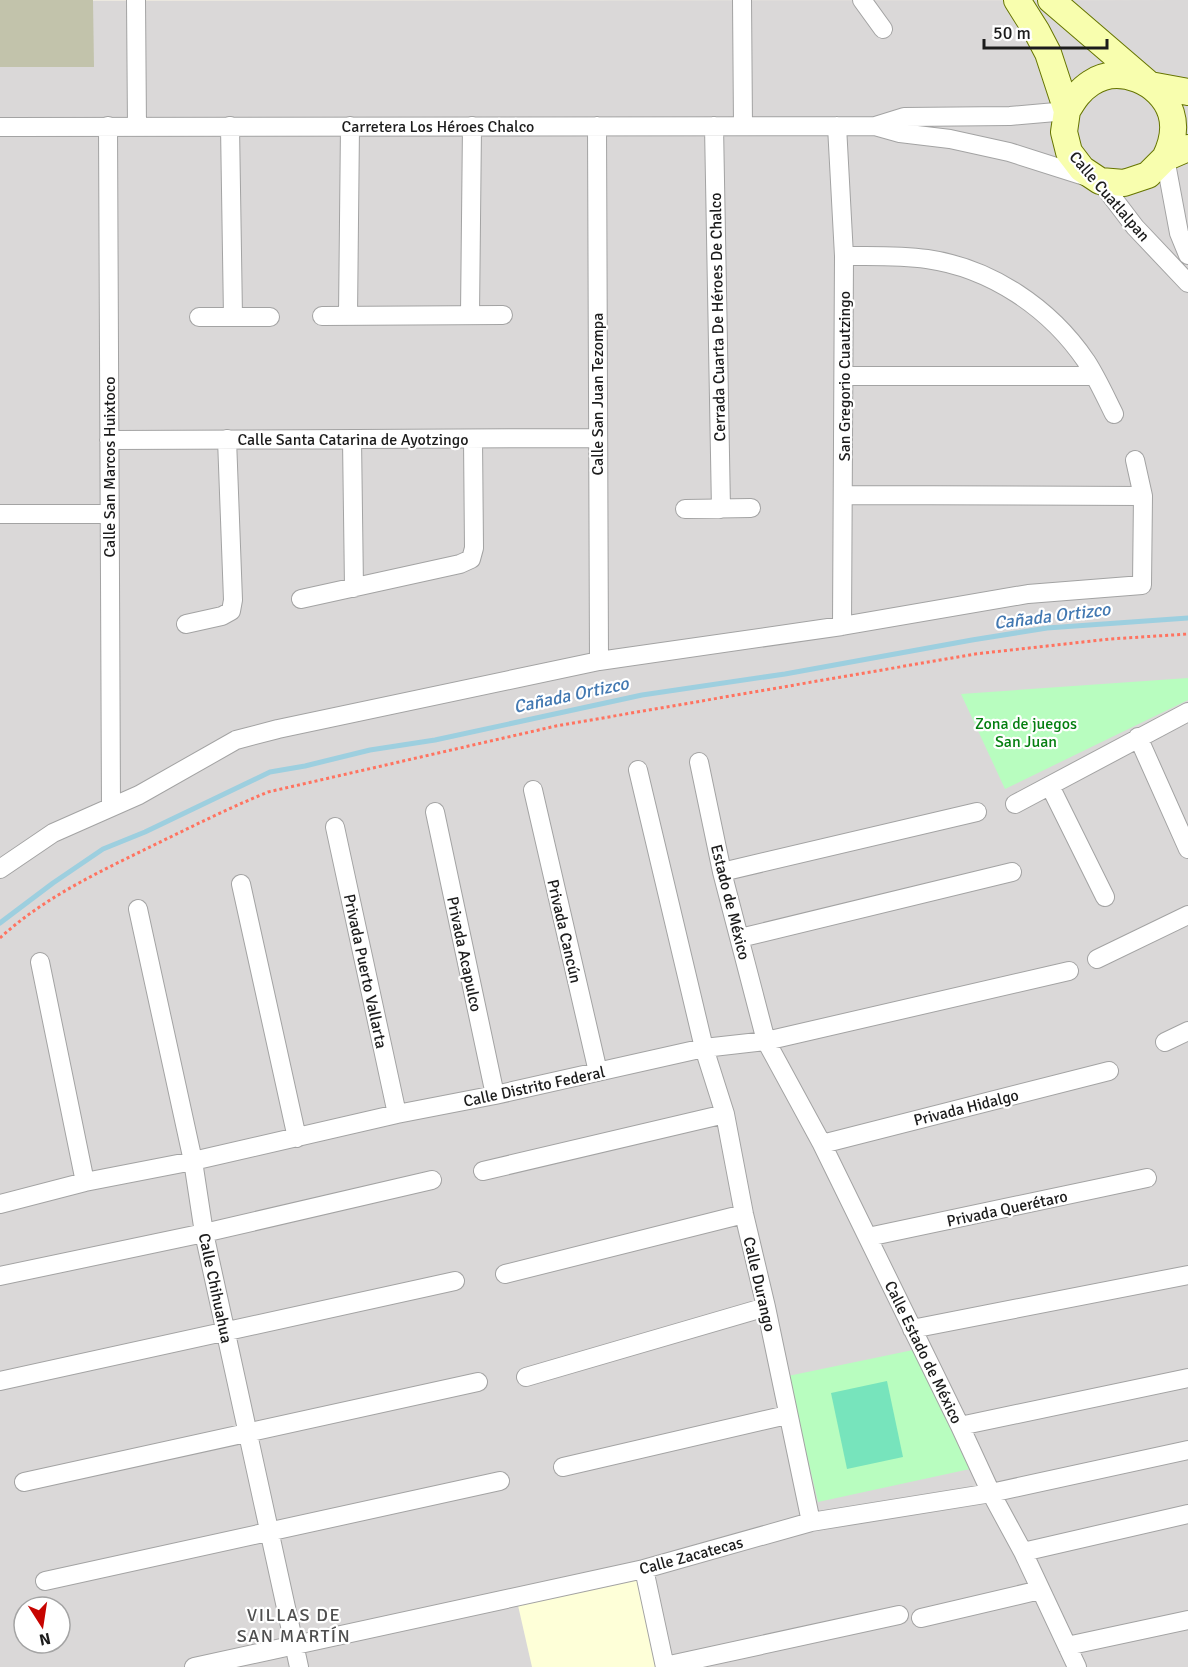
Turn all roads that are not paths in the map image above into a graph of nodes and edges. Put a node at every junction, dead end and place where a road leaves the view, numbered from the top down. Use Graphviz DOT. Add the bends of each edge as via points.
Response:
graph roads {
  1 [pos="136,0"];
  2 [pos="742,0"];
  3 [pos="862,0"];
  4 [pos="1017,0"];
  5 [pos="1051,0"];
  6 [pos="883,29"];
  7 [pos="1168,92"];
  8 [pos="1067,111"];
  9 [pos="108,126"];
  10 [pos="137,126"];
  11 [pos="231,126"];
  12 [pos="350,126"];
  13 [pos="472,126"];
  14 [pos="597,126"];
  15 [pos="714,126"];
  16 [pos="743,126"];
  17 [pos="837,126"];
  18 [pos="875,126"];
  19 [pos="0,127"];
  20 [pos="1177,153"];
  21 [pos="1100,180"];
  22 [pos="1188,255"];
  23 [pos="844,256"];
  24 [pos="1188,283"];
  25 [pos="470,315"];
  26 [pos="503,315"];
  27 [pos="322,316"];
  28 [pos="348,316"];
  29 [pos="199,317"];
  30 [pos="233,317"];
  31 [pos="270,317"];
  32 [pos="844,376"];
  33 [pos="1094,376"];
  34 [pos="1114,414"];
  35 [pos="597,438"];
  36 [pos="227,439"];
  37 [pos="352,439"];
  38 [pos="473,439"];
  39 [pos="109,440"];
  40 [pos="1135,460"];
  41 [pos="844,495"];
  42 [pos="1143,496"];
  43 [pos="751,508"];
  44 [pos="685,509"];
  45 [pos="721,509"];
  46 [pos="0,514"];
  47 [pos="109,514"];
  48 [pos="354,588"];
  49 [pos="301,599"];
  50 [pos="186,624"];
  51 [pos="842,626"];
  52 [pos="598,661"];
  53 [pos="1188,712"];
  54 [pos="1138,737"];
  55 [pos="699,762"];
  56 [pos="638,770"];
  57 [pos="1050,786"];
  58 [pos="533,790"];
  59 [pos="1014,804"];
  60 [pos="111,807"];
  61 [pos="977,812"];
  62 [pos="435,813"];
  63 [pos="335,827"];
  64 [pos="1188,849"];
  65 [pos="0,869"];
  66 [pos="722,872"];
  67 [pos="1012,872"];
  68 [pos="241,884"];
  69 [pos="1105,897"];
  70 [pos="138,909"];
  71 [pos="1188,915"];
  72 [pos="740,938"];
  73 [pos="1097,959"];
  74 [pos="40,963"];
  75 [pos="1069,970"];
  76 [pos="1188,1031"];
  77 [pos="766,1041"];
  78 [pos="1166,1042"];
  79 [pos="704,1048"];
  80 [pos="1109,1071"];
  81 [pos="598,1072"];
  82 [pos="495,1095"];
  83 [pos="397,1114"];
  84 [pos="725,1114"];
  85 [pos="297,1138"];
  86 [pos="822,1144"];
  87 [pos="193,1161"];
  88 [pos="483,1171"];
  89 [pos="1147,1178"];
  90 [pos="432,1180"];
  91 [pos="85,1182"];
  92 [pos="0,1204"];
  93 [pos="744,1214"];
  94 [pos="204,1233"];
  95 [pos="868,1237"];
  96 [pos="505,1274"];
  97 [pos="1188,1275"];
  98 [pos="0,1276"];
  99 [pos="455,1281"];
  100 [pos="766,1307"];
  101 [pos="912,1329"];
  102 [pos="225,1332"];
  103 [pos="526,1377"];
  104 [pos="1188,1378"];
  105 [pos="0,1381"];
  106 [pos="478,1382"];
  107 [pos="788,1415"];
  108 [pos="960,1426"];
  109 [pos="248,1433"];
  110 [pos="1188,1450"];
  111 [pos="563,1467"];
  112 [pos="500,1481"];
  113 [pos="24,1482"];
  114 [pos="991,1493"];
  115 [pos="1188,1514"];
  116 [pos="811,1522"];
  117 [pos="269,1532"];
  118 [pos="1023,1552"];
  119 [pos="644,1569"];
  120 [pos="45,1581"];
  121 [pos="1040,1590"];
  122 [pos="899,1616"];
  123 [pos="921,1618"];
  124 [pos="1188,1620"];
  125 [pos="294,1645"];
  126 [pos="1067,1646"];
  127 [pos="194,1667"];
  128 [pos="299,1667"];
  129 [pos="665,1667"];
  130 [pos="1077,1667"];
  1 -- 10 [label="street"];
  2 -- 16 [label="street"];
  3 -- 6 [label="street"];
  4 -- 8 [label="street, Calle Cuatlalpan" via="1048,53"];
  5 -- 7 [label="street"];
  7 -- 8 [label="street" via="1132,76 1112,75 1093,81"];
  7 -- 20 [label="street, Calle Cuatlalpan" via="1174,128 1172,144"];
  8 -- 18 [label="street, Carretera Los Héroes Chalco" via="904,117"];
  8 -- 21 [label="street, Calle Cuatlalpan" via="1064,132 1069,152 1082,169"];
  9 -- 10 [label="street, Carretera Los Héroes Chalco"];
  9 -- 19 [label="street, Carretera Los Héroes Chalco"];
  9 -- 39 [label="street, Calle San Marcos Huixtoco"];
  10 -- 11 [label="street, Carretera Los Héroes Chalco"];
  11 -- 12 [label="street, Carretera Los Héroes Chalco"];
  11 -- 30 [label="street"];
  12 -- 13 [label="street, Carretera Los Héroes Chalco"];
  12 -- 28 [label="street"];
  13 -- 14 [label="street, Carretera Los Héroes Chalco"];
  13 -- 25 [label="street"];
  14 -- 15 [label="street, Carretera Los Héroes Chalco"];
  14 -- 35 [label="street, Calle San Juan Tezompa"];
  15 -- 16 [label="street, Carretera Los Héroes Chalco"];
  15 -- 45 [label="street, Cerrada Cuarta De Héroes De Chalco"];
  16 -- 17 [label="street, Carretera Los Héroes Chalco"];
  17 -- 18 [label="street, Carretera Los Héroes Chalco"];
  17 -- 23 [label="street, San Gregorio Cuautzingo"];
  18 -- 21 [label="street, Carretera Los Héroes Chalco" via="1010,152"];
  20 -- 21 [label="street, Carretera Los Héroes Chalco" via="1148,175 1124,183"];
  20 -- 22 [label="street, Calle Cuatlalpan" via="1179,233"];
  21 -- 24 [label="street, Calle Cuatlalpan" via="1135,227"];
  23 -- 32 [label="street, San Gregorio Cuautzingo"];
  23 -- 33 [label="street" via="928,259 983,274 1044,314 1067,336"];
  25 -- 26 [label="street"];
  25 -- 28 [label="street"];
  27 -- 28 [label="street"];
  29 -- 30 [label="street"];
  30 -- 31 [label="street"];
  32 -- 33 [label="street"];
  32 -- 41 [label="street, San Gregorio Cuautzingo"];
  33 -- 34 [label="street"];
  35 -- 38 [label="street, Calle Santa Catarina de Ayotzingo"];
  35 -- 52 [label="street, Calle San Juan Tezompa"];
  36 -- 37 [label="street, Calle Santa Catarina de Ayotzingo"];
  36 -- 39 [label="street, Calle Santa Catarina de Ayotzingo"];
  36 -- 50 [label="street" via="231,611"];
  37 -- 38 [label="street, Calle Santa Catarina de Ayotzingo"];
  37 -- 48 [label="street"];
  38 -- 48 [label="street" via="471,559"];
  39 -- 47 [label="street, Calle San Marcos Huixtoco"];
  40 -- 42 [label="street"];
  41 -- 42 [label="street"];
  41 -- 51 [label="street, San Gregorio Cuautzingo"];
  42 -- 51 [label="street" via="1142,585 1028,594"];
  43 -- 45 [label="street"];
  44 -- 45 [label="street"];
  46 -- 47 [label="street"];
  47 -- 60 [label="street, Calle San Marcos Huixtoco"];
  48 -- 49 [label="street"];
  51 -- 52 [label="street"];
  52 -- 60 [label="street" via="236,740"];
  53 -- 54 [label="street"];
  54 -- 57 [label="street"];
  54 -- 64 [label="street"];
  55 -- 66 [label="street, Estado de México"];
  56 -- 79 [label="street, Calle Durango"];
  57 -- 59 [label="street"];
  57 -- 69 [label="street"];
  58 -- 81 [label="street, Privada Cancún"];
  60 -- 65 [label="street" via="53,833"];
  61 -- 66 [label="street"];
  62 -- 82 [label="street, Privada Acapulco"];
  63 -- 83 [label="street, Privada Puerto Vallarta"];
  66 -- 72 [label="street, Estado de México"];
  67 -- 72 [label="street"];
  68 -- 85 [label="street"];
  70 -- 87 [label="street, Calle Chihuahua"];
  71 -- 73 [label="street"];
  72 -- 77 [label="street, Estado de México"];
  74 -- 91 [label="street"];
  75 -- 77 [label="street, Calle Distrito Federal"];
  76 -- 78 [label="street"];
  77 -- 79 [label="street, Calle Distrito Federal"];
  77 -- 86 [label="street, Calle Estado de México"];
  79 -- 81 [label="street, Calle Distrito Federal"];
  79 -- 84 [label="street, Calle Durango"];
  80 -- 86 [label="street, Privada Hidalgo"];
  81 -- 82 [label="street, Calle Distrito Federal"];
  82 -- 83 [label="street, Calle Distrito Federal"];
  83 -- 85 [label="street, Calle Distrito Federal"];
  84 -- 88 [label="street"];
  84 -- 93 [label="street, Calle Durango"];
  85 -- 87 [label="street, Calle Distrito Federal"];
  86 -- 95 [label="street, Calle Estado de México"];
  87 -- 91 [label="street, Calle Distrito Federal"];
  87 -- 94 [label="street, Calle Chihuahua"];
  89 -- 95 [label="street, Privada Querétaro"];
  90 -- 94 [label="street"];
  91 -- 92 [label="street, Calle Distrito Federal"];
  93 -- 96 [label="street"];
  93 -- 100 [label="street, Calle Durango"];
  94 -- 98 [label="street"];
  94 -- 102 [label="street, Calle Chihuahua"];
  95 -- 101 [label="street, Calle Estado de México"];
  97 -- 101 [label="street"];
  99 -- 102 [label="street"];
  100 -- 103 [label="street"];
  100 -- 107 [label="street, Calle Durango"];
  101 -- 108 [label="street, Calle Estado de México"];
  102 -- 105 [label="street"];
  102 -- 109 [label="street, Calle Chihuahua"];
  104 -- 108 [label="street"];
  106 -- 109 [label="street"];
  107 -- 111 [label="street"];
  107 -- 116 [label="street, Calle Durango"];
  108 -- 114 [label="street, Calle Estado de México"];
  109 -- 113 [label="street"];
  109 -- 117 [label="street, Calle Chihuahua"];
  110 -- 114 [label="street, Calle Zacatecas"];
  112 -- 117 [label="street"];
  114 -- 116 [label="street, Calle Zacatecas"];
  114 -- 118 [label="street, Calle Estado de México"];
  115 -- 118 [label="street"];
  116 -- 119 [label="street, Calle Zacatecas"];
  117 -- 120 [label="street"];
  117 -- 125 [label="street, Calle Chihuahua"];
  118 -- 121 [label="street, Calle Estado de México"];
  119 -- 125 [label="street, Calle Zacatecas"];
  119 -- 129 [label="street"];
  121 -- 123 [label="street"];
  121 -- 126 [label="street, Calle Estado de México"];
  122 -- 129 [label="street"];
  124 -- 126 [label="street"];
  125 -- 127 [label="street, Calle Zacatecas"];
  125 -- 128 [label="street, Calle Chihuahua"];
  126 -- 130 [label="street, Calle Estado de México"];
}
